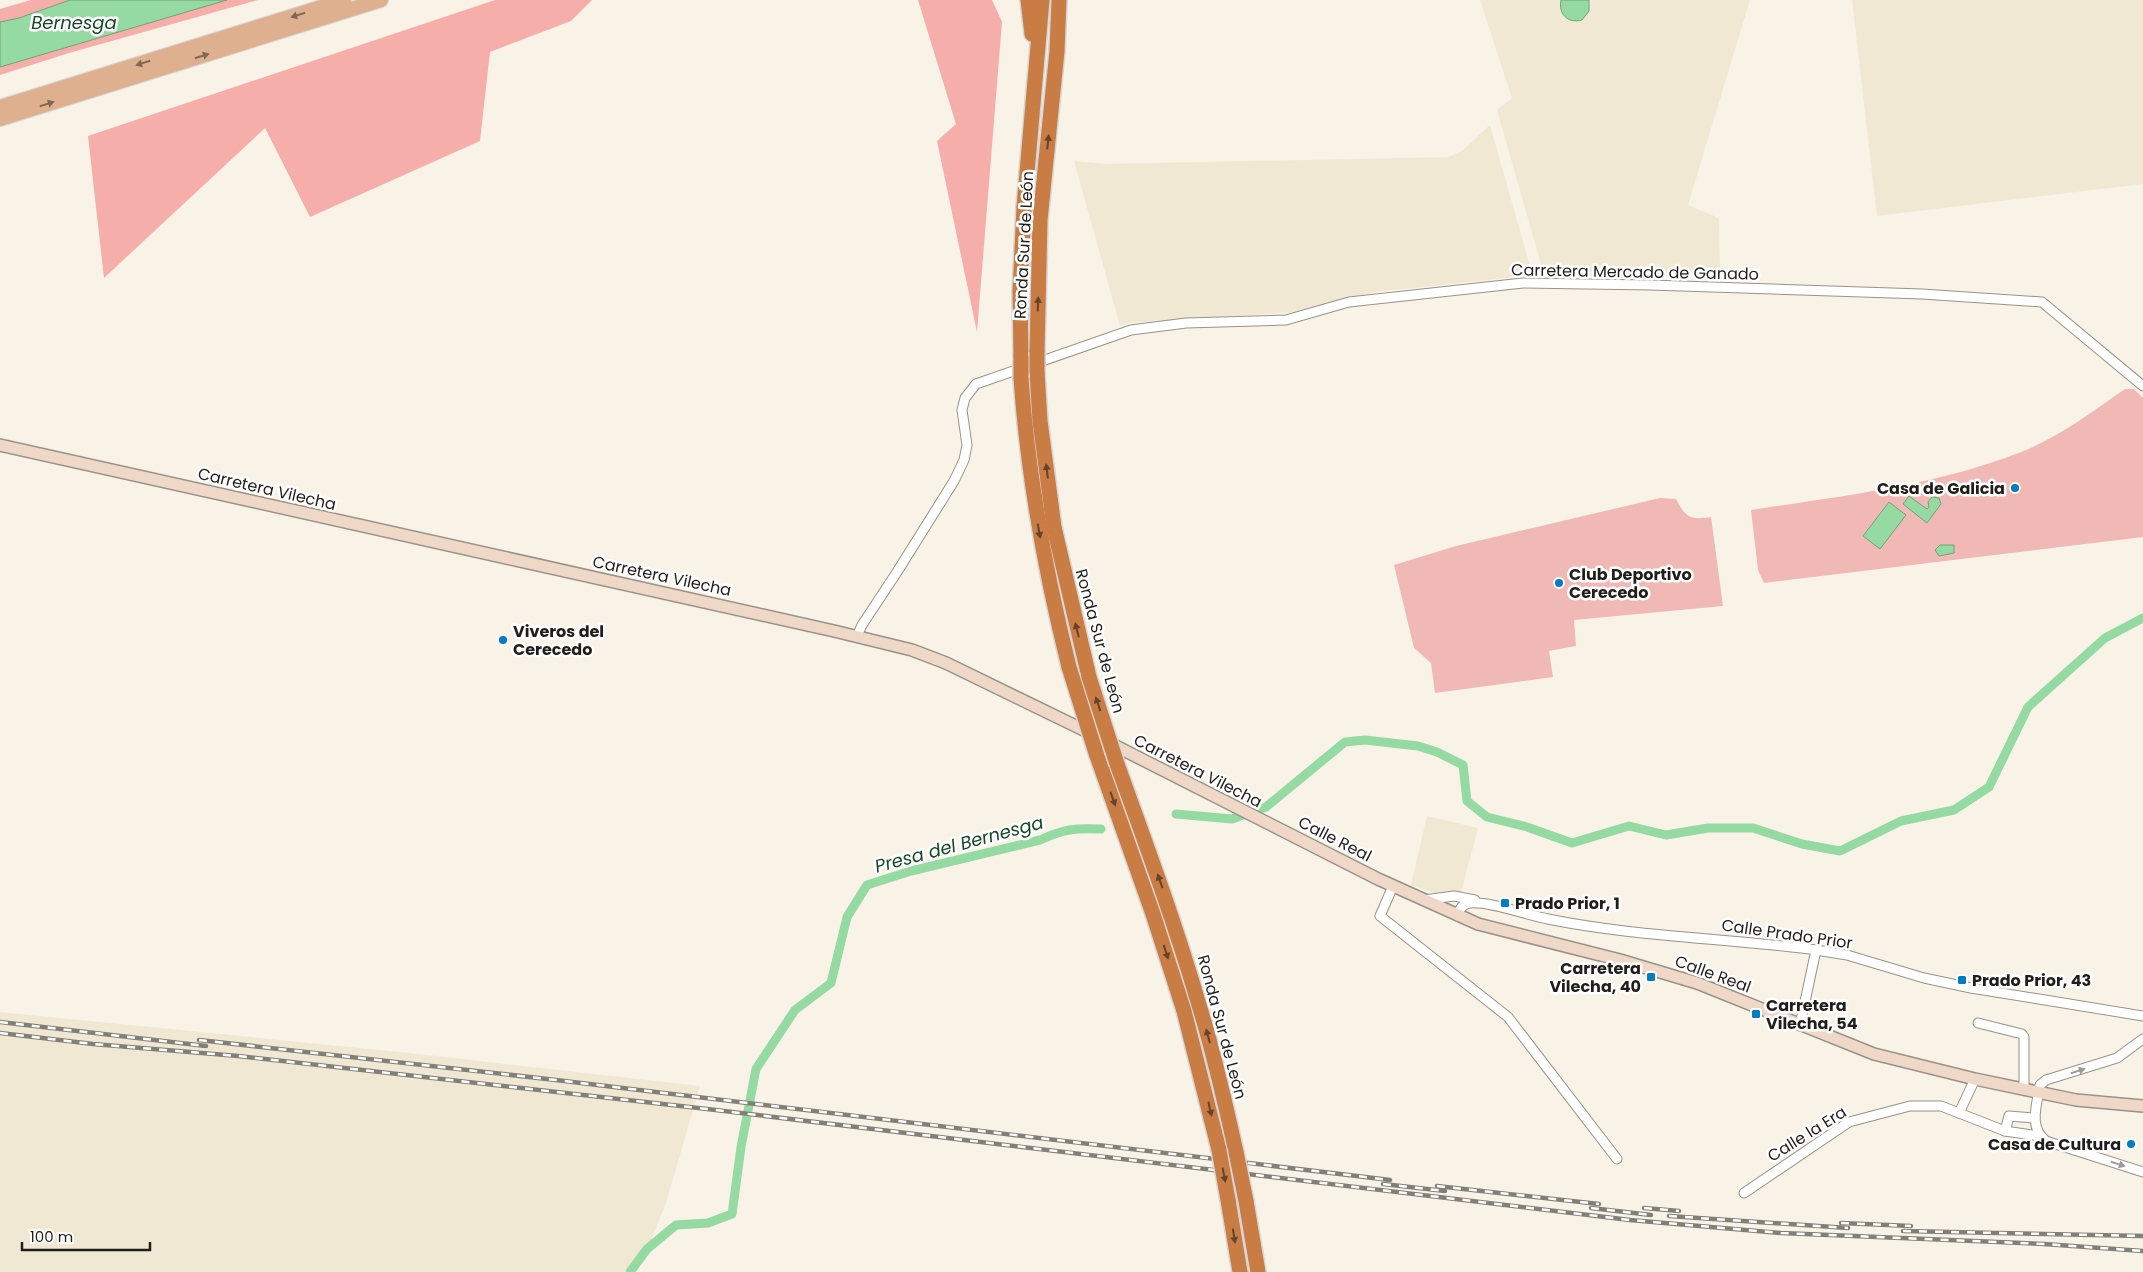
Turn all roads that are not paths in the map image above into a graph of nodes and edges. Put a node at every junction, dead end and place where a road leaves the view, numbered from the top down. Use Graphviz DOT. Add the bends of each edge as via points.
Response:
graph roads {
  1 [pos="344,0"];
  2 [pos="381,0"];
  3 [pos="1028,0"];
  4 [pos="1042,0"];
  5 [pos="1059,0"];
  6 [pos="1070,0"];
  7 [pos="1057,51"];
  8 [pos="0,107"];
  9 [pos="0,119"];
  10 [pos="1024,207"];
  11 [pos="2143,386"];
  12 [pos="0,445"];
  13 [pos="857,636"];
  14 [pos="1285,832"];
  15 [pos="1393,886"];
  16 [pos="1454,896"];
  17 [pos="1424,900"];
  18 [pos="1485,904"];
  19 [pos="1445,911"];
  20 [pos="1458,916"];
  21 [pos="1816,950"];
  22 [pos="2143,1016"];
  23 [pos="1978,1023"];
  24 [pos="1800,1025"];
  25 [pos="2143,1039"];
  26 [pos="1975,1079"];
  27 [pos="2024,1089"];
  28 [pos="2038,1092"];
  29 [pos="2143,1106"];
  30 [pos="1959,1113"];
  31 [pos="2034,1118"];
  32 [pos="2005,1131"];
  33 [pos="2040,1136"];
  34 [pos="1617,1159"];
  35 [pos="2143,1172"];
  36 [pos="1744,1193"];
  37 [pos="1240,1272"];
  38 [pos="1258,1272"];
  1 -- 8 [label="main road, one-way"];
  9 -- 2 [label="main road, one-way"];
  3 -- 10 [label="highway" via="1033,40 1022,162"];
  4 -- 10 [label="highway, Ronda Sur de León"];
  5 -- 7 [label="highway, Ronda Sur de León"];
  6 -- 7 [label="highway"];
  38 -- 7 [label="highway, Ronda Sur de León, one-way, bridge" via="1218,1074 1170,910 1089,677 1054,526 1040,421 1037,352 1040,220"];
  10 -- 37 [label="highway, Ronda Sur de León, one-way, bridge" via="1020,291 1024,423 1038,529 1052,599 1096,753 1184,1010 1219,1150"];
  11 -- 13 [label="street, Carretera Mercado de Ganado" via="2042,302 1922,294 1523,283 1350,302 1286,320 1131,330 976,384 965,398 962,410 967,445 964,460"];
  12 -- 13 [label="street, Carretera Vilecha"];
  13 -- 14 [label="street, Carretera Vilecha" via="912,650 946,663"];
  14 -- 15 [label="street, Calle Real"];
  15 -- 17 [label="street, Calle Real"];
  15 -- 34 [label="street" via="1380,916 1508,1017"];
  16 -- 17 [label="street, Calle Prado Prior"];
  16 -- 18 [label="street, Calle Prado Prior"];
  16 -- 19 [label="street"];
  17 -- 19 [label="street, Calle Real"];
  18 -- 20 [label="street, Calle Prado Prior" via="1467,904 1459,910"];
  18 -- 21 [label="street, Calle Prado Prior" via="1594,926"];
  19 -- 20 [label="street, Calle Real"];
  20 -- 24 [label="street, Calle Real" via="1509,933 1670,974"];
  21 -- 22 [label="street, Calle Prado Prior" via="1847,955 1971,988"];
  21 -- 24 [label="street"];
  23 -- 27 [label="street" via="2022,1034"];
  24 -- 26 [label="street, Calle Real" via="1874,1054"];
  28 -- 25 [label="street, one-way" via="2046,1080 2117,1058"];
  26 -- 27 [label="street, Calle Real"];
  26 -- 30 [label="street"];
  27 -- 28 [label="street, Calle Real"];
  28 -- 29 [label="street, Calle Real" via="2076,1100"];
  28 -- 31 [label="street"];
  30 -- 32 [label="street, Calle la Era"];
  30 -- 36 [label="street, Calle la Era" via="1941,1106 1910,1106 1849,1122"];
  31 -- 32 [label="street" via="2009,1116"];
  31 -- 33 [label="street"];
  32 -- 33 [label="street, Calle la Era"];
  33 -- 35 [label="street, Calle la Era, one-way" via="2046,1142"];
}
